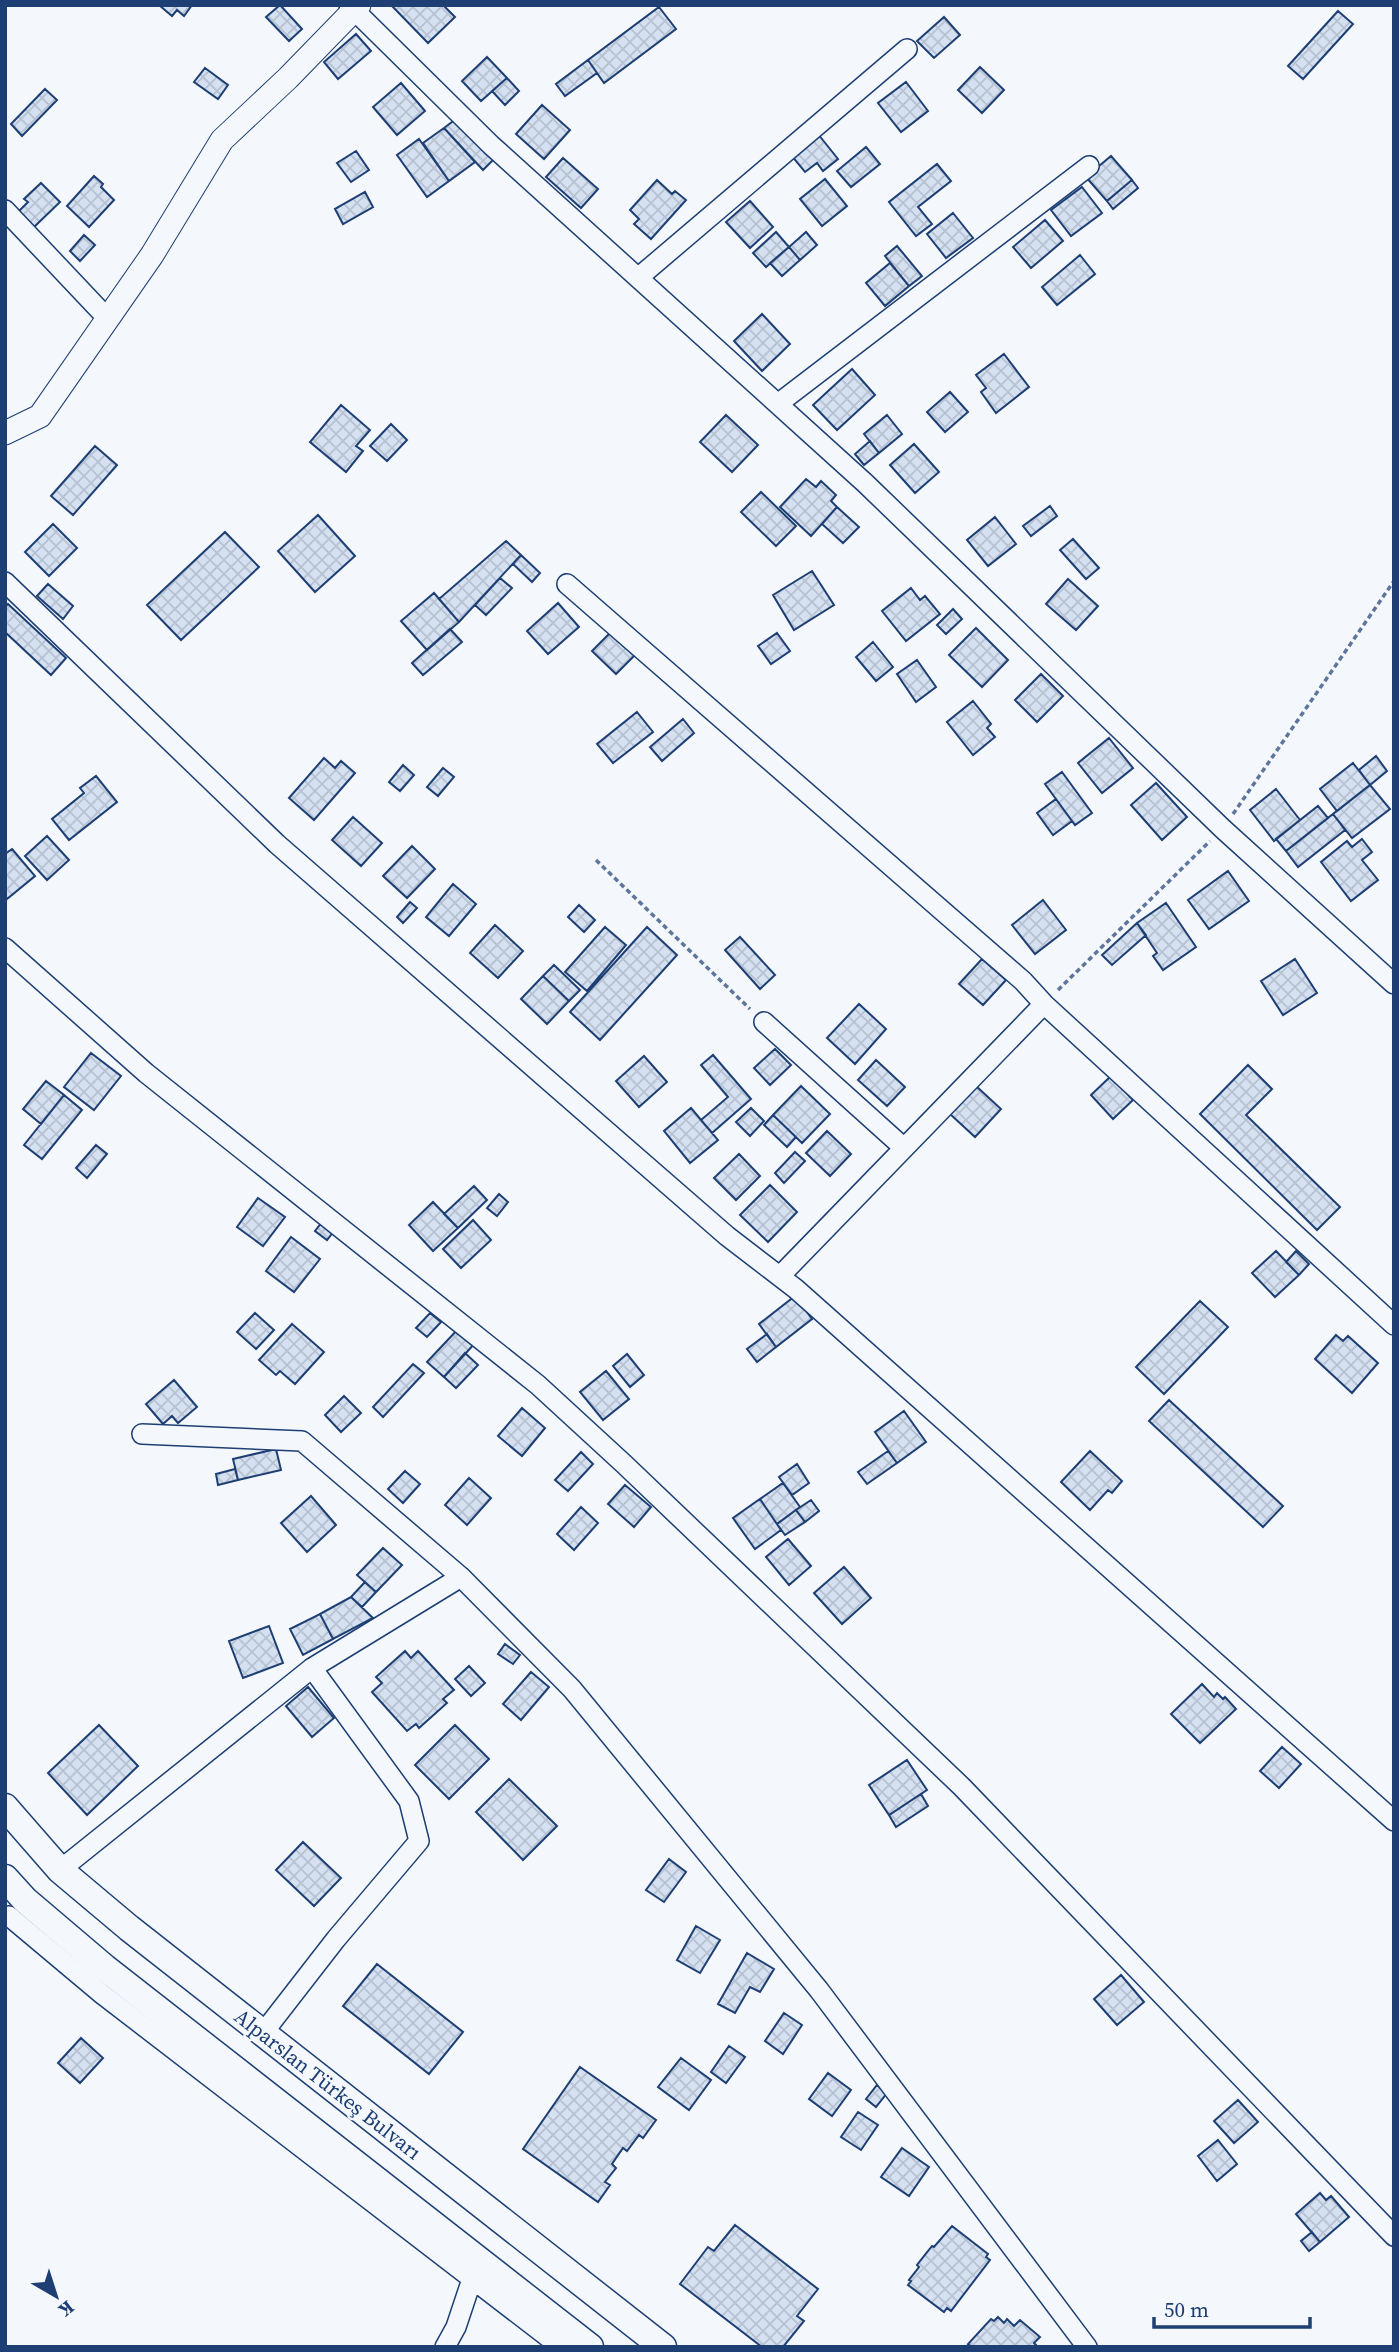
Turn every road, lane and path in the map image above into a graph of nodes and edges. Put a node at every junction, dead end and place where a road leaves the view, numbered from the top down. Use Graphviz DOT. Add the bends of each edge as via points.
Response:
graph roads {
  1 [pos="355,7"];
  2 [pos="907,49"];
  3 [pos="1089,166"];
  4 [pos="5,210"];
  5 [pos="639,277"];
  6 [pos="108,319"];
  7 [pos="779,403"];
  8 [pos="5,433"];
  9 [pos="1394,581"];
  10 [pos="5,582"];
  11 [pos="567,584"];
  12 [pos="1223,829"];
  13 [pos="596,860"];
  14 [pos="5,948"];
  15 [pos="1394,984"];
  16 [pos="1044,1004"];
  17 [pos="764,1022"];
  18 [pos="904,1148"];
  19 [pos="779,1276"];
  20 [pos="1394,1325"];
  21 [pos="142,1434"];
  22 [pos="461,1577"];
  23 [pos="312,1668"];
  24 [pos="5,1807"];
  25 [pos="1394,1821"];
  26 [pos="60,1870"];
  27 [pos="5,1878"];
  28 [pos="13,1912"];
  29 [pos="263,2033"];
  30 [pos="1394,2236"];
  31 [pos="472,2279"];
  32 [pos="445,2347"];
  33 [pos="561,2347"];
  34 [pos="590,2347"];
  35 [pos="663,2347"];
  36 [pos="1087,2347"];
  1 -- 5 [label="street" via="491,145"];
  1 -- 6 [label="street" via="222,140"];
  2 -- 5 [label="street"];
  3 -- 7 [label="street"];
  4 -- 6 [label="street"];
  5 -- 7 [label="street"];
  6 -- 8 [label="street" via="40,416"];
  7 -- 12 [label="street"];
  9 -- 12 [label="path"];
  10 -- 19 [label="street" via="277,844 727,1236"];
  11 -- 16 [label="street"];
  12 -- 15 [label="street"];
  12 -- 16 [label="path"];
  13 -- 17 [label="path"];
  14 -- 30 [label="street" via="146,1073 538,1385 624,1464 962,1787"];
  16 -- 18 [label="street"];
  16 -- 20 [label="street"];
  17 -- 18 [label="street"];
  18 -- 19 [label="street"];
  19 -- 25 [label="street"];
  21 -- 22 [label="street" via="302,1441"];
  22 -- 23 [label="street"];
  22 -- 36 [label="street" via="572,1689 819,1990"];
  23 -- 26 [label="street"];
  23 -- 29 [label="street" via="409,1801 419,1841"];
  24 -- 26 [label="main road, Alparslan Türkeş Bulvarı"];
  26 -- 29 [label="main road, Alparslan Türkeş Bulvarı"];
  27 -- 28 [label="main road"];
  28 -- 31 [label="street" via="102,1994"];
  28 -- 34 [label="main road" via="105,1968"];
  29 -- 35 [label="main road, Alparslan Türkeş Bulvarı"];
  31 -- 32 [label="street"];
  31 -- 33 [label="street"];
}
